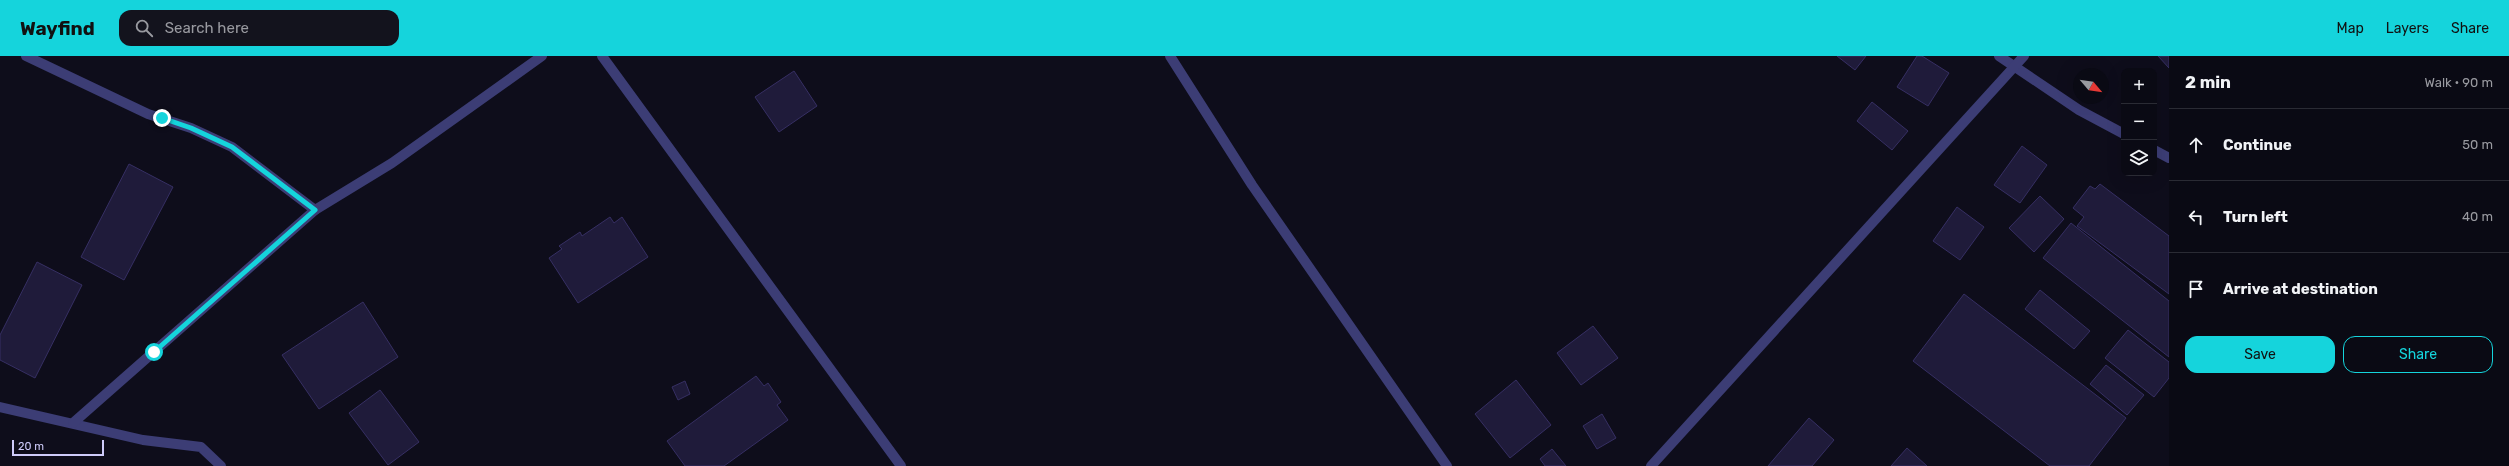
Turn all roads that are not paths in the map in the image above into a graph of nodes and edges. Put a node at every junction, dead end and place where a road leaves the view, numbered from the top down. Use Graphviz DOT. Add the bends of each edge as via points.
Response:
graph roads {
  1 [pos="26,56"];
  2 [pos="542,56"];
  3 [pos="602,56"];
  4 [pos="1170,56"];
  5 [pos="1999,56"];
  6 [pos="2024,56"];
  7 [pos="2015,68"];
  8 [pos="2121,132"];
  9 [pos="2157,152"];
  10 [pos="2169,158"];
  11 [pos="315,210"];
  12 [pos="0,407"];
  13 [pos="73,424"];
  14 [pos="221,466"];
  15 [pos="901,466"];
  16 [pos="1447,466"];
  17 [pos="1652,466"];
  1 -- 11 [label="street" via="148,114 191,128 232,147"];
  2 -- 11 [label="street" via="392,163"];
  3 -- 15 [label="street"];
  4 -- 16 [label="street" via="1252,185"];
  5 -- 7 [label="street"];
  6 -- 7 [label="street"];
  7 -- 8 [label="street" via="2079,110"];
  7 -- 17 [label="street"];
  9 -- 10 [label="street"];
  11 -- 13 [label="street"];
  12 -- 13 [label="street"];
  13 -- 14 [label="street" via="143,440 201,447"];
}
